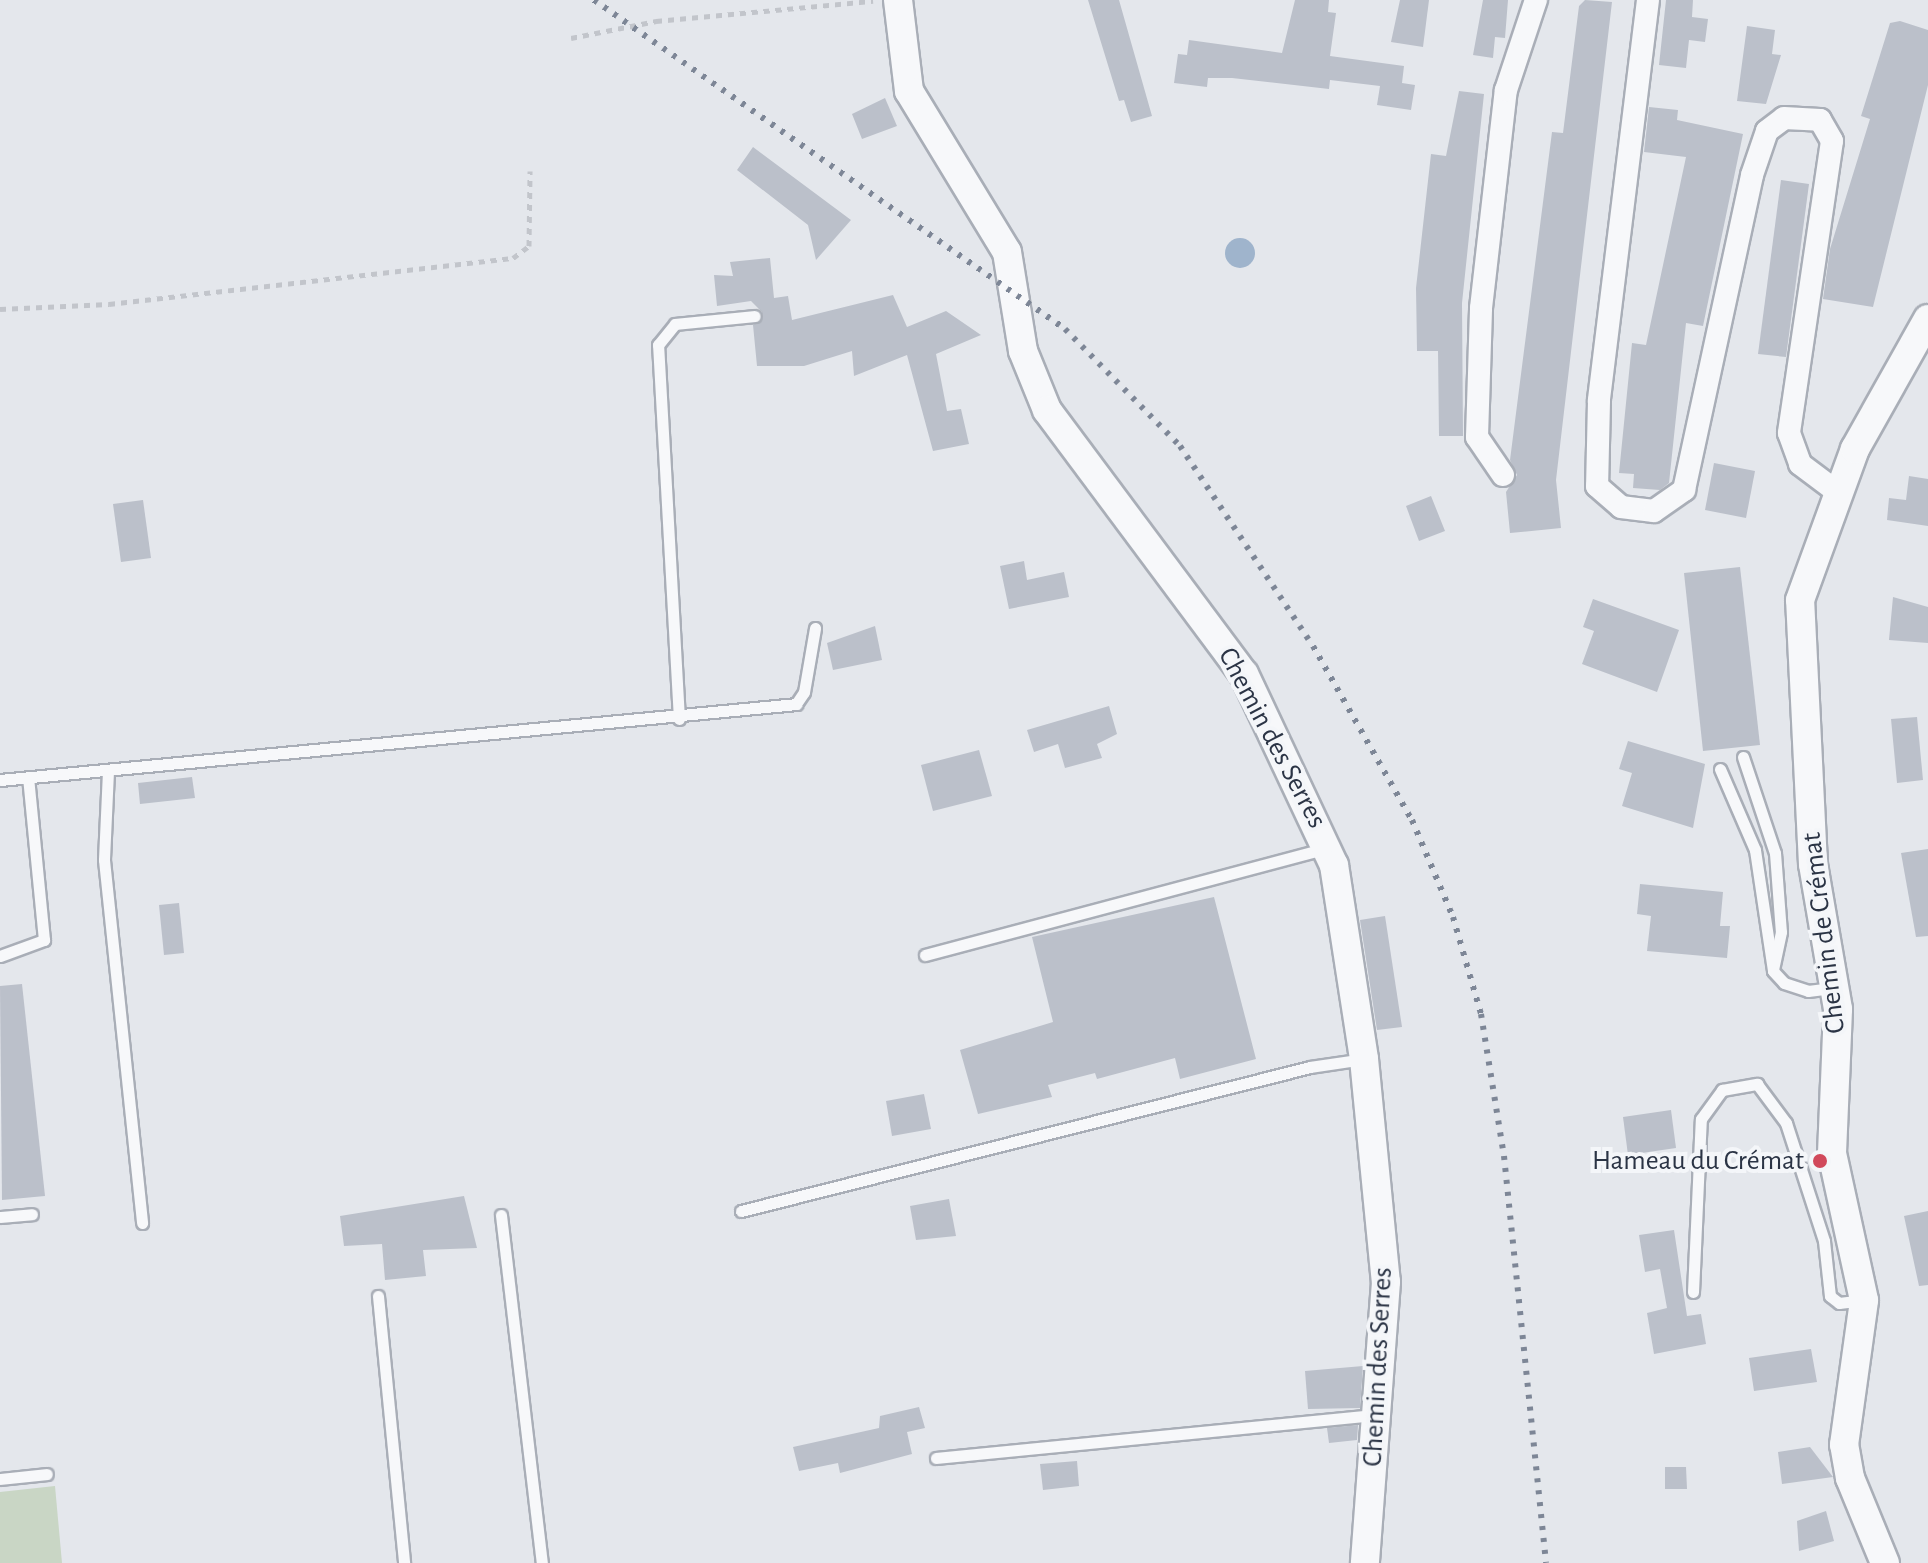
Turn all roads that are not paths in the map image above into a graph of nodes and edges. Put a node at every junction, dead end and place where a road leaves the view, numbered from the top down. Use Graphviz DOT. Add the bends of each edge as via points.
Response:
graph roads {
  1 [pos="898,0"];
  2 [pos="1536,0"];
  3 [pos="1648,0"];
  4 [pos="755,316"];
  5 [pos="1928,319"];
  6 [pos="1503,475"];
  7 [pos="1836,491"];
  8 [pos="815,628"];
  9 [pos="679,719"];
  10 [pos="1743,757"];
  11 [pos="1720,769"];
  12 [pos="108,771"];
  13 [pos="28,778"];
  14 [pos="0,780"];
  15 [pos="1327,847"];
  16 [pos="925,955"];
  17 [pos="0,956"];
  18 [pos="1773,971"];
  19 [pos="1834,988"];
  20 [pos="1364,1059"];
  21 [pos="741,1211"];
  22 [pos="32,1214"];
  23 [pos="501,1215"];
  24 [pos="0,1217"];
  25 [pos="142,1223"];
  26 [pos="1693,1292"];
  27 [pos="378,1296"];
  28 [pos="1864,1300"];
  29 [pos="1379,1415"];
  30 [pos="936,1458"];
  31 [pos="47,1474"];
  32 [pos="0,1479"];
  33 [pos="404,1563"];
  34 [pos="542,1563"];
  35 [pos="1365,1563"];
  36 [pos="1885,1563"];
  1 -- 15 [label="street, Chemin des Serres" via="909,91 923,124 1007,252 1023,351 1047,410 1244,674"];
  2 -- 6 [label="street" via="1506,90 1481,308 1477,437"];
  3 -- 7 [label="street" via="1599,401 1597,486 1621,507 1654,511 1684,490 1752,175 1767,131 1784,118 1820,120 1832,141 1789,433 1800,464"];
  4 -- 9 [label="lane" via="675,324 658,345"];
  5 -- 7 [label="street, Chemin de Crémat"];
  7 -- 19 [label="street, Chemin de Crémat" via="1800,600 1799,642 1817,910"];
  8 -- 9 [label="lane" via="804,692 796,704"];
  9 -- 12 [label="lane"];
  10 -- 18 [label="lane" via="1775,853 1781,932"];
  11 -- 18 [label="lane" via="1755,850"];
  12 -- 13 [label="lane"];
  12 -- 25 [label="lane" via="104,860"];
  13 -- 14 [label="lane"];
  13 -- 17 [label="lane" via="44,940"];
  15 -- 16 [label="lane"];
  15 -- 20 [label="street, Chemin des Serres"];
  18 -- 19 [label="lane" via="1784,983 1808,991"];
  19 -- 28 [label="street, Chemin de Crémat" via="1832,1153"];
  20 -- 21 [label="lane" via="1310,1067"];
  20 -- 29 [label="street, Chemin des Serres" via="1386,1282"];
  22 -- 24 [label="lane"];
  23 -- 34 [label="lane"];
  26 -- 28 [label="lane" via="1701,1119 1722,1090 1757,1084 1786,1123 1824,1241 1830,1296 1839,1303"];
  27 -- 33 [label="lane"];
  28 -- 36 [label="street, Chemin de Crémat" via="1844,1445 1850,1478"];
  29 -- 30 [label="lane"];
  29 -- 35 [label="street, Chemin des Serres"];
  31 -- 32 [label="lane"];
}
